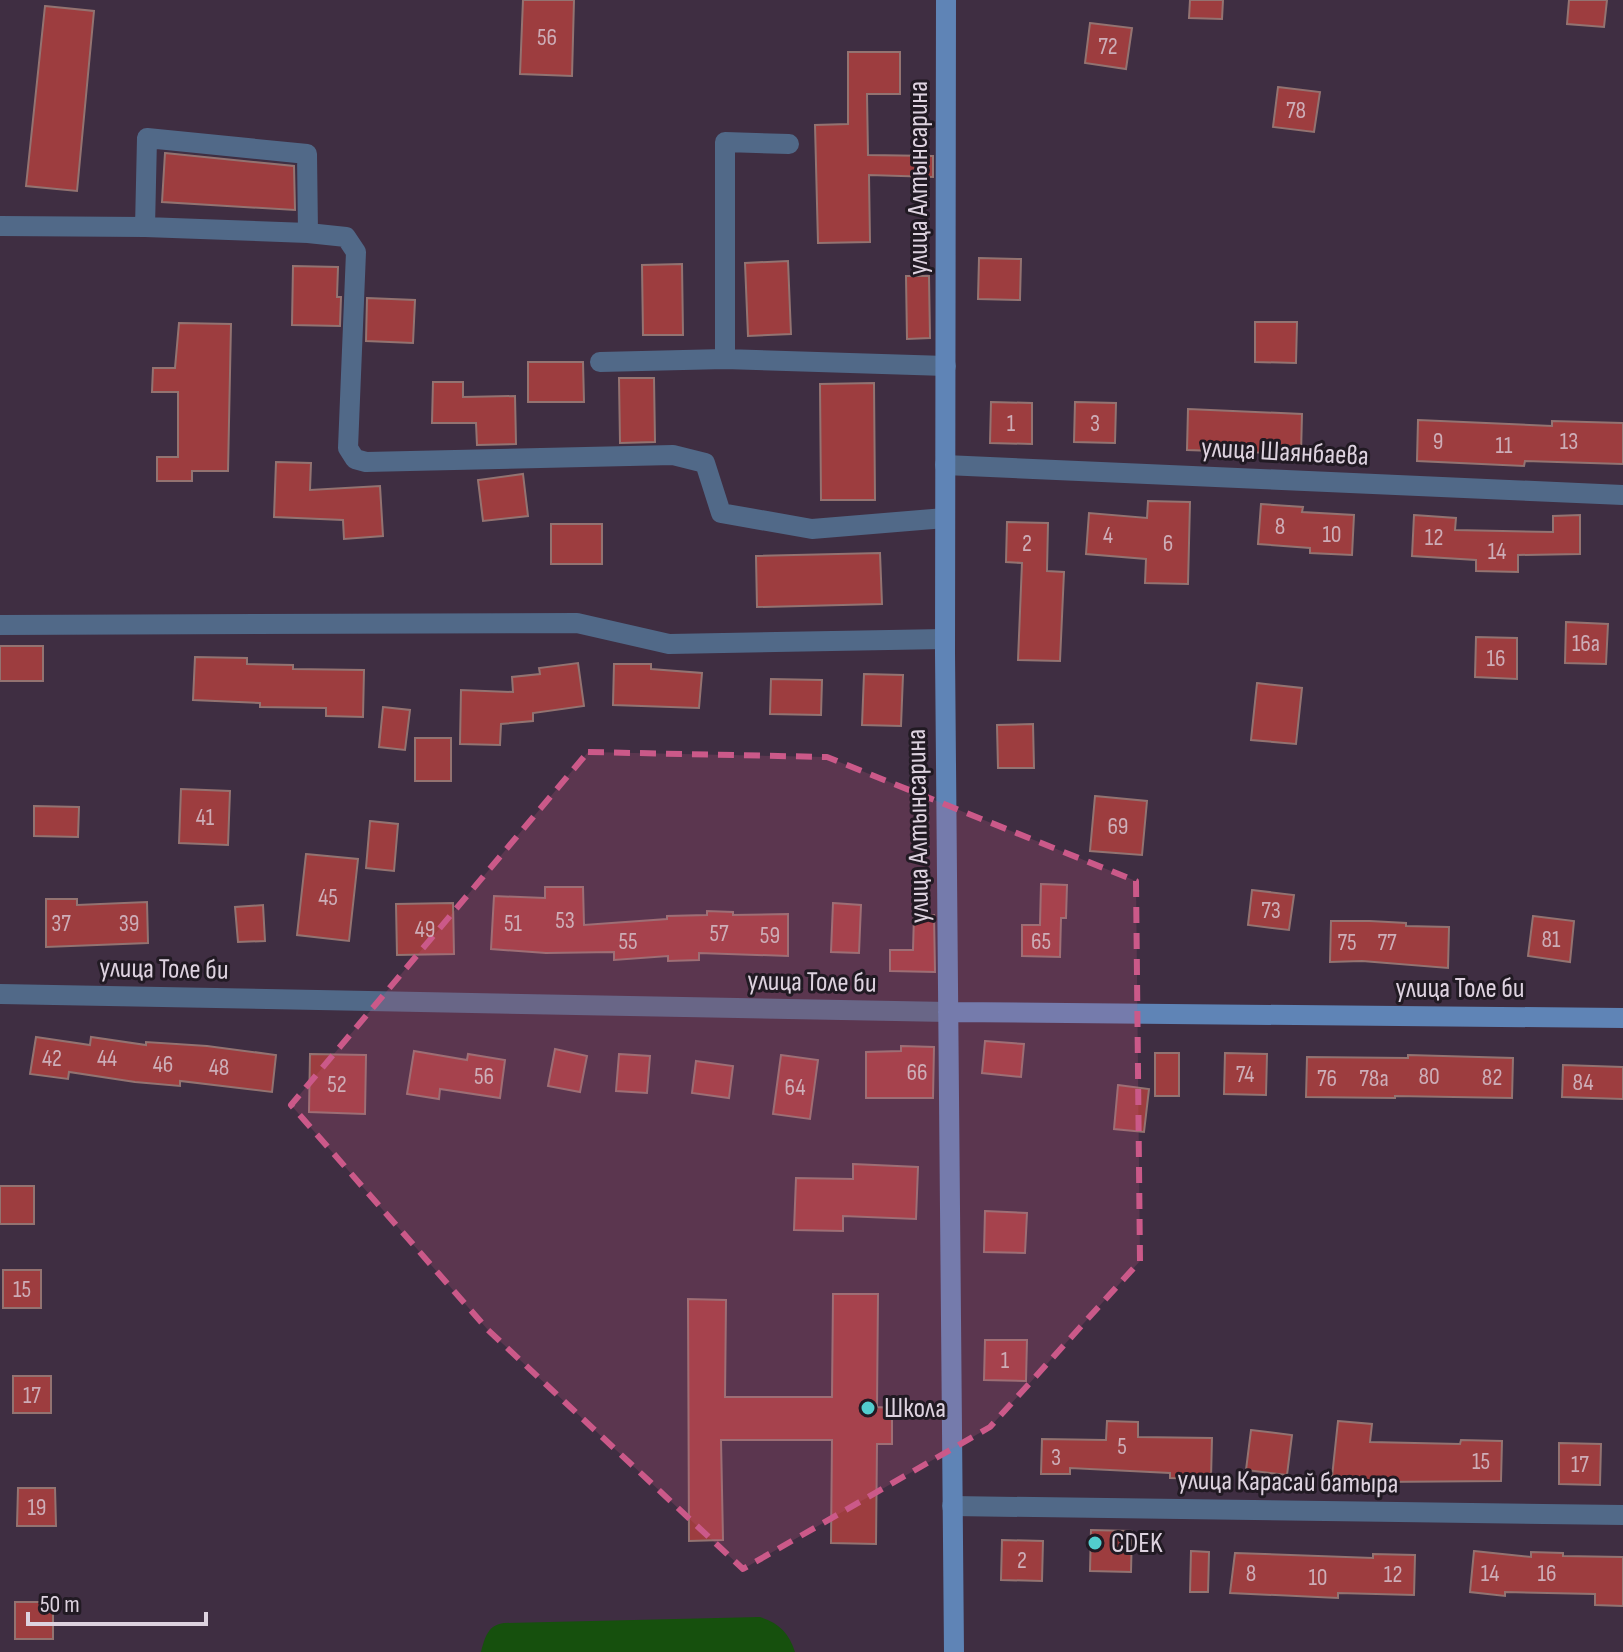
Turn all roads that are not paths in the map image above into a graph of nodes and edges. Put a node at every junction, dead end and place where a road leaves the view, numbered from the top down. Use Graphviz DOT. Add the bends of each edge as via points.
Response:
graph roads {
  1 [pos="946,0"];
  2 [pos="789,144"];
  3 [pos="0,226"];
  4 [pos="145,227"];
  5 [pos="308,233"];
  6 [pos="725,359"];
  7 [pos="600,362"];
  8 [pos="946,366"];
  9 [pos="945,465"];
  10 [pos="1623,495"];
  11 [pos="945,518"];
  12 [pos="0,625"];
  13 [pos="945,639"];
  14 [pos="0,994"];
  15 [pos="948,1012"];
  16 [pos="1623,1018"];
  17 [pos="952,1506"];
  18 [pos="1623,1515"];
  19 [pos="954,1652"];
  1 -- 8 [label="street, улица Алтынсарина"];
  2 -- 6 [label="street" via="725,142"];
  3 -- 4 [label="street"];
  4 -- 5 [label="street"];
  4 -- 5 [label="street" via="147,138 307,154"];
  5 -- 11 [label="street" via="346,237 356,252 348,448 355,459 673,455 705,463 721,513 812,529"];
  6 -- 7 [label="street"];
  6 -- 8 [label="street"];
  8 -- 9 [label="street, улица Алтынсарина"];
  9 -- 10 [label="street, улица Шаянбаева"];
  9 -- 11 [label="street, улица Алтынсарина"];
  11 -- 13 [label="street, улица Алтынсарина"];
  12 -- 13 [label="street" via="577,623 669,644"];
  13 -- 15 [label="street, улица Алтынсарина"];
  14 -- 15 [label="street, улица Толе би"];
  15 -- 16 [label="street, улица Толе би"];
  15 -- 17 [label="street, улица Алтынсарина"];
  17 -- 18 [label="street, улица Карасай батыра"];
  17 -- 19 [label="street, улица Алтынсарина"];
}
